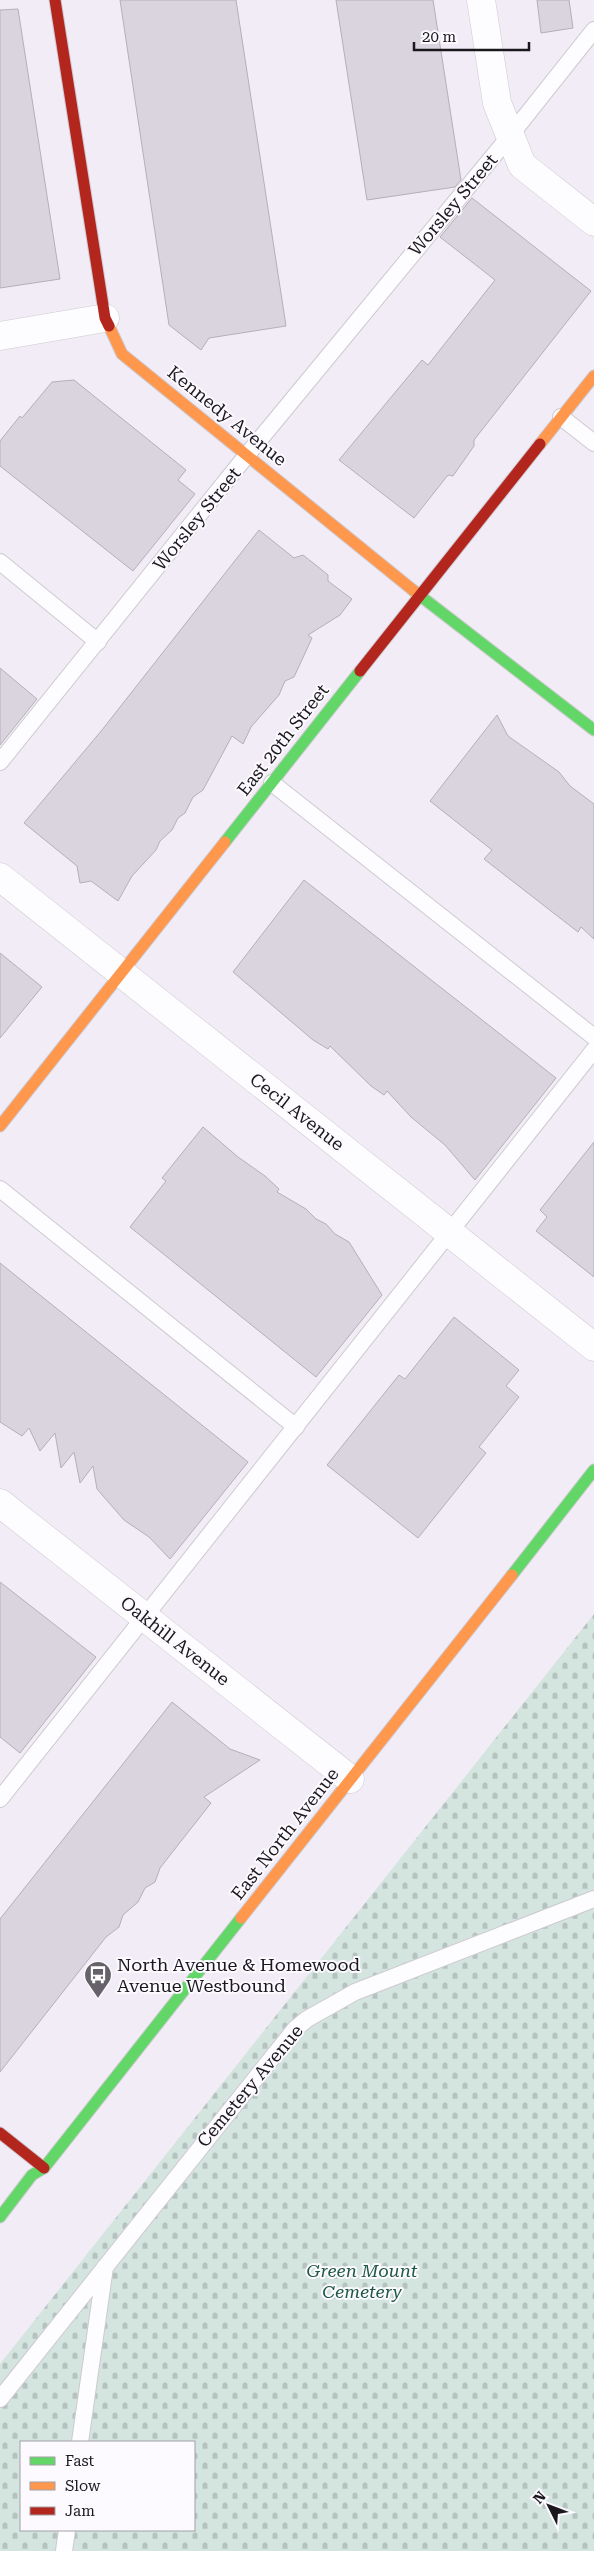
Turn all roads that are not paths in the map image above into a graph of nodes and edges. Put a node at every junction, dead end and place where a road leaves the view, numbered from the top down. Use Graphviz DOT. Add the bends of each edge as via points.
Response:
graph roads {
  1 [pos="55,0"];
  2 [pos="481,0"];
  3 [pos="594,30"];
  4 [pos="509,137"];
  5 [pos="594,222"];
  6 [pos="105,318"];
  7 [pos="0,336"];
  8 [pos="594,376"];
  9 [pos="562,418"];
  10 [pos="594,443"];
  11 [pos="247,455"];
  12 [pos="0,562"];
  13 [pos="420,596"];
  14 [pos="98,642"];
  15 [pos="594,730"];
  16 [pos="0,762"];
  17 [pos="272,783"];
  18 [pos="0,877"];
  19 [pos="121,973"];
  20 [pos="594,1037"];
  21 [pos="594,1050"];
  22 [pos="0,1126"];
  23 [pos="0,1189"];
  24 [pos="450,1233"];
  25 [pos="594,1346"];
  26 [pos="296,1427"];
  27 [pos="594,1470"];
  28 [pos="0,1503"];
  29 [pos="145,1617"];
  30 [pos="350,1779"];
  31 [pos="0,1799"];
  32 [pos="594,1899"];
  33 [pos="0,2133"];
  34 [pos="44,2168"];
  35 [pos="0,2217"];
  36 [pos="106,2265"];
  37 [pos="0,2399"];
  38 [pos="80,2441"];
  39 [pos="67,2531"];
  40 [pos="64,2551"];
  1 -- 6 [label="street, Kennedy Avenue"];
  2 -- 4 [label="street" via="497,103"];
  3 -- 4 [label="lane, Worsley Street"];
  4 -- 5 [label="street" via="522,165"];
  4 -- 11 [label="lane, Worsley Street"];
  6 -- 7 [label="street"];
  6 -- 11 [label="street, Kennedy Avenue" via="122,354"];
  8 -- 9 [label="street, East 20th Street"];
  9 -- 10 [label="lane"];
  9 -- 13 [label="street, East 20th Street"];
  11 -- 13 [label="street, Kennedy Avenue"];
  11 -- 14 [label="lane, Worsley Street"];
  12 -- 14 [label="lane"];
  13 -- 15 [label="street, Kennedy Avenue"];
  13 -- 17 [label="street, East 20th Street"];
  14 -- 16 [label="lane, Worsley Street"];
  17 -- 19 [label="street, East 20th Street"];
  17 -- 20 [label="lane"];
  18 -- 19 [label="street, Cecil Avenue"];
  19 -- 22 [label="street, East 20th Street"];
  19 -- 24 [label="street, Cecil Avenue"];
  21 -- 24 [label="lane"];
  23 -- 26 [label="lane"];
  24 -- 25 [label="street, Cecil Avenue"];
  24 -- 26 [label="lane"];
  26 -- 29 [label="lane"];
  27 -- 30 [label="street, East North Avenue"];
  28 -- 29 [label="street, Oakhill Avenue"];
  29 -- 30 [label="street, Oakhill Avenue"];
  29 -- 31 [label="lane"];
  30 -- 34 [label="street, East North Avenue"];
  32 -- 36 [label="lane, Cemetery Avenue" via="355,1992 307,2019 284,2040"];
  33 -- 34 [label="street"];
  34 -- 35 [label="street, East North Avenue" via="32,2175"];
  36 -- 37 [label="lane, Cemetery Avenue"];
  36 -- 38 [label="lane"];
  39 -- 40 [label="lane"];
}
